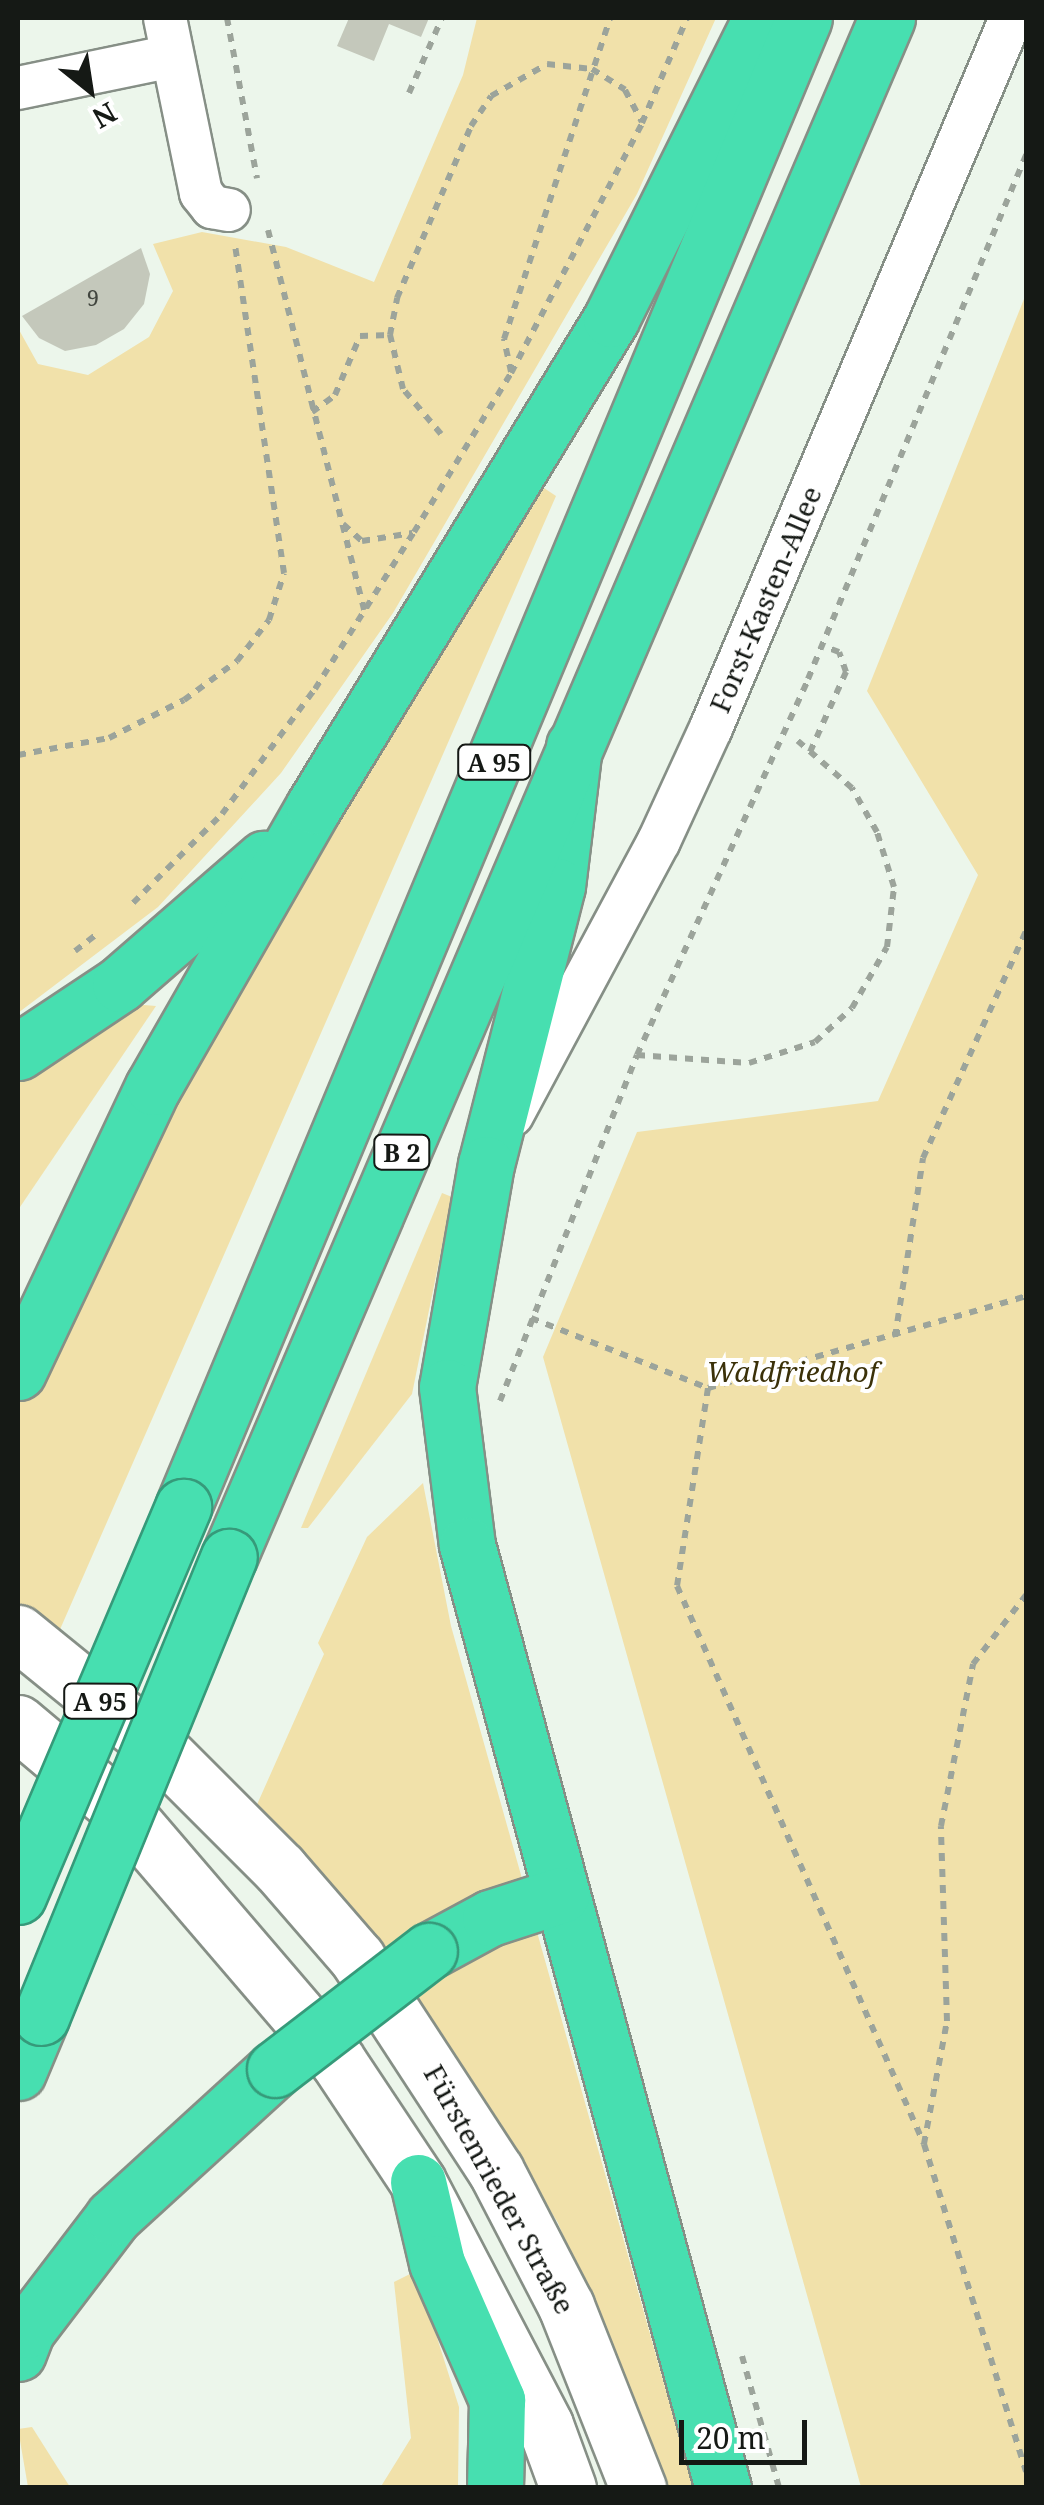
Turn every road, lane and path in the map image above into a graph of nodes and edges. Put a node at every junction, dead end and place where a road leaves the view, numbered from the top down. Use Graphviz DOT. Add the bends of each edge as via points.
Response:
graph roads {
  1 [pos="226,18"];
  2 [pos="442,18"];
  3 [pos="610,18"];
  4 [pos="687,18"];
  5 [pos="761,18"];
  6 [pos="804,18"];
  7 [pos="888,18"];
  8 [pos="1010,18"];
  9 [pos="169,37"];
  10 [pos="592,69"];
  11 [pos="18,88"];
  12 [pos="409,94"];
  13 [pos="642,123"];
  14 [pos="1026,155"];
  15 [pos="251,207"];
  16 [pos="390,335"];
  17 [pos="511,373"];
  18 [pos="312,412"];
  19 [pos="441,434"];
  20 [pos="340,521"];
  21 [pos="414,532"];
  22 [pos="364,610"];
  23 [pos="821,645"];
  24 [pos="798,740"];
  25 [pos="574,746"];
  26 [pos="810,752"];
  27 [pos="18,755"];
  28 [pos="314,806"];
  29 [pos="128,908"];
  30 [pos="1026,930"];
  31 [pos="100,932"];
  32 [pos="59,962"];
  33 [pos="18,1052"];
  34 [pos="637,1055"];
  35 [pos="486,1164"];
  36 [pos="1026,1296"];
  37 [pos="530,1318"];
  38 [pos="895,1338"];
  39 [pos="18,1372"];
  40 [pos="708,1388"];
  41 [pos="498,1414"];
  42 [pos="1026,1594"];
  43 [pos="18,1634"];
  44 [pos="18,1723"];
  45 [pos="18,1896"];
  46 [pos="561,1896"];
  47 [pos="18,2072"];
  48 [pos="924,2144"];
  49 [pos="418,2182"];
  50 [pos="18,2354"];
  51 [pos="1026,2471"];
  52 [pos="495,2488"];
  53 [pos="568,2488"];
  54 [pos="638,2488"];
  55 [pos="723,2488"];
  1 -- 15 [label="path"];
  2 -- 12 [label="path"];
  3 -- 10 [label="path"];
  4 -- 13 [label="path"];
  5 -- 28 [label="highway" via="611,319"];
  6 -- 45 [label="highway, A 95, bridge"];
  7 -- 25 [label="highway"];
  8 -- 35 [label="street, Forst-Kasten-Allee" via="659,841"];
  9 -- 11 [label="street"];
  9 -- 15 [label="street" via="202,193 212,207"];
  10 -- 13 [label="path" via="625,90"];
  10 -- 16 [label="path" via="548,64 491,96 431,212"];
  10 -- 17 [label="path" via="504,339"];
  13 -- 17 [label="path"];
  14 -- 23 [label="path"];
  15 -- 18 [label="path"];
  15 -- 27 [label="path" via="284,573 269,620 237,660 184,700 109,738"];
  16 -- 18 [label="path" via="360,336 334,395"];
  16 -- 19 [label="path" via="402,389"];
  17 -- 21 [label="path"];
  18 -- 20 [label="path"];
  20 -- 21 [label="path" via="362,540"];
  20 -- 22 [label="path"];
  21 -- 22 [label="path"];
  22 -- 29 [label="path" via="222,814"];
  23 -- 26 [label="path" via="839,652 846,672"];
  23 -- 34 [label="path"];
  24 -- 26 [label="path"];
  25 -- 35 [label="highway" via="556,886"];
  25 -- 47 [label="highway, B 2, bridge"];
  26 -- 34 [label="path" via="852,788 877,832 894,887 887,946 852,1008 815,1042 749,1063"];
  28 -- 33 [label="highway" via="208,911 120,984"];
  28 -- 39 [label="highway" via="153,1087"];
  30 -- 38 [label="path" via="923,1158"];
  31 -- 32 [label="path"];
  34 -- 37 [label="path"];
  35 -- 46 [label="highway" via="447,1386 466,1544"];
  36 -- 38 [label="path"];
  37 -- 40 [label="path"];
  37 -- 41 [label="path" via="503,1383"];
  38 -- 40 [label="path"];
  40 -- 48 [label="path" via="677,1586"];
  42 -- 48 [label="path" via="972,1664 941,1826 947,2021"];
  43 -- 54 [label="main road, Fürstenrieder Straße" via="156,1745 280,1870 411,2034 496,2170 566,2306"];
  44 -- 49 [label="main road" via="126,1814 242,1946 337,2060"];
  46 -- 50 [label="highway, bridge" via="490,1918 429,1950 275,2069 113,2217 27,2330"];
  46 -- 55 [label="highway"];
  48 -- 51 [label="path"];
  49 -- 52 [label="highway" via="436,2263 497,2400"];
  49 -- 53 [label="main road" via="545,2425"];
}
